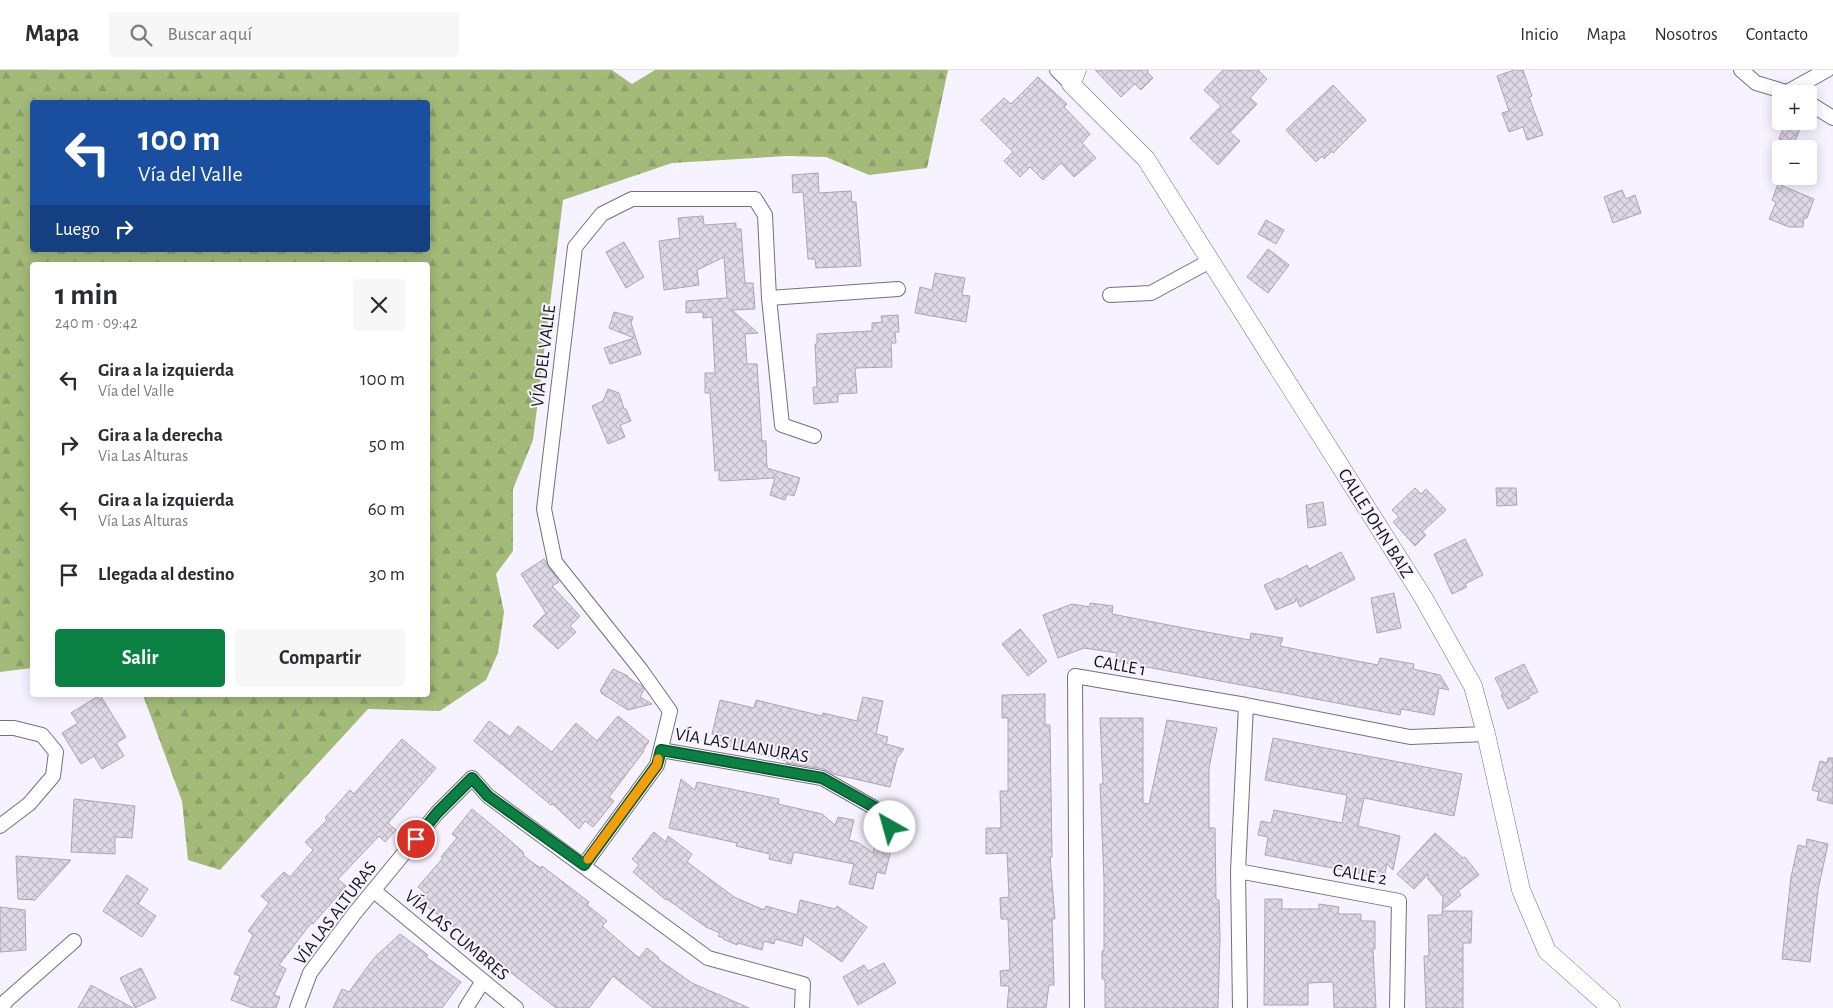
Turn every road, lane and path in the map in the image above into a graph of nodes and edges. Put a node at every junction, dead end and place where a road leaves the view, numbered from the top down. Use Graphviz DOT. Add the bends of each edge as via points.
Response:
graph roads {
  1 [pos="1057,70"];
  2 [pos="1742,70"];
  3 [pos="1826,70"];
  4 [pos="1074,77"];
  5 [pos="1803,85"];
  6 [pos="1772,88"];
  7 [pos="1817,108"];
  8 [pos="1833,118"];
  9 [pos="1210,261"];
  10 [pos="898,289"];
  11 [pos="1110,294"];
  12 [pos="769,298"];
  13 [pos="814,436"];
  14 [pos="1246,705"];
  15 [pos="0,728"];
  16 [pos="1486,734"];
  17 [pos="661,750"];
  18 [pos="0,826"];
  19 [pos="890,827"];
  20 [pos="584,865"];
  21 [pos="1238,871"];
  22 [pos="374,891"];
  23 [pos="74,941"];
  24 [pos="483,981"];
  25 [pos="2,1008"];
  26 [pos="297,1008"];
  27 [pos="466,1008"];
  28 [pos="516,1008"];
  29 [pos="802,1008"];
  30 [pos="1077,1008"];
  31 [pos="1240,1008"];
  32 [pos="1397,1008"];
  33 [pos="1611,1008"];
  1 -- 4 [label="street"];
  2 -- 6 [label="street" via="1756,83"];
  3 -- 5 [label="street"];
  4 -- 9 [label="street, CALLE JOHN BAIZ" via="1146,159"];
  7 -- 8 [label="street"];
  9 -- 11 [label="street" via="1151,293"];
  9 -- 16 [label="street, CALLE JOHN BAIZ" via="1422,597 1474,686"];
  10 -- 12 [label="street"];
  12 -- 13 [label="street, VÍA DEL VALLE" via="782,425"];
  12 -- 17 [label="street, VÍA DEL VALLE" via="765,215 755,199 632,199 602,214 575,247 544,509 555,562 670,711"];
  14 -- 16 [label="street, CALLE 1" via="1410,737"];
  14 -- 21 [label="street"];
  14 -- 30 [label="street, CALLE 1" via="1075,676"];
  15 -- 18 [label="street" via="42,734 56,752 53,776 29,804"];
  16 -- 33 [label="street, CALLE JOHN BAIZ" via="1521,890 1547,952"];
  17 -- 19 [label="street, VÍA LAS LLANURAS" via="822,778 874,807"];
  17 -- 20 [label="street, VÍA DEL VALLE" via="657,765"];
  20 -- 22 [label="street, VÍA LAS ALTURAS" via="488,796 472,778 437,813"];
  20 -- 29 [label="street" via="708,958 803,984"];
  21 -- 31 [label="street"];
  21 -- 32 [label="street, CALLE 2" via="1399,900"];
  22 -- 24 [label="street, VÍA LAS CUMBRES"];
  22 -- 26 [label="street, VÍA LAS ALTURAS" via="310,973"];
  23 -- 25 [label="street"];
  24 -- 27 [label="street"];
  24 -- 28 [label="street, VÍA LAS CUMBRES"];
}
